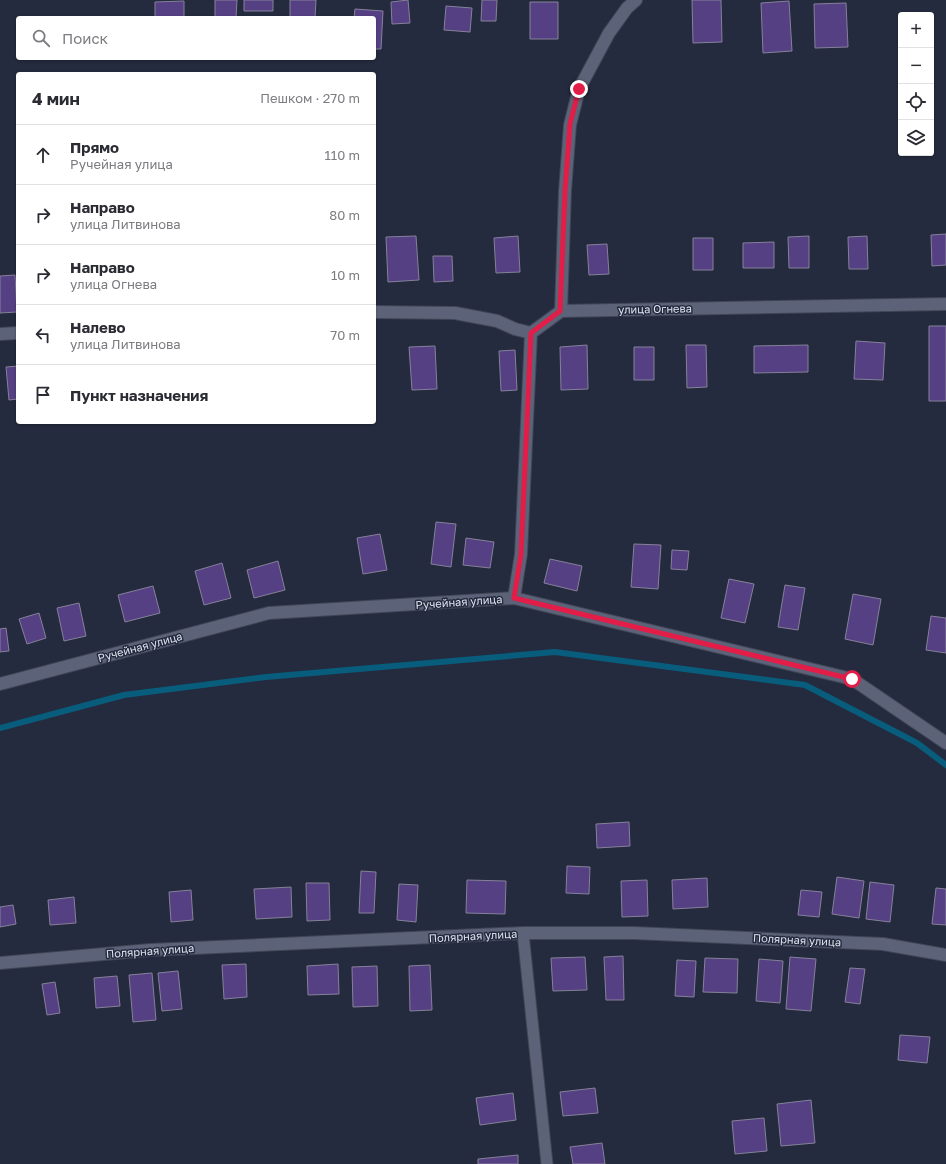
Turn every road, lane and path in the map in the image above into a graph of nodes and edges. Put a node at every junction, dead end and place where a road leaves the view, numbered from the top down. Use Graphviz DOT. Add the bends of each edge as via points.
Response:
graph roads {
  1 [pos="636,0"];
  2 [pos="946,304"];
  3 [pos="560,311"];
  4 [pos="376,312"];
  5 [pos="16,333"];
  6 [pos="531,333"];
  7 [pos="0,334"];
  8 [pos="514,598"];
  9 [pos="0,684"];
  10 [pos="946,743"];
  11 [pos="523,933"];
  12 [pos="946,955"];
  13 [pos="0,963"];
  14 [pos="547,1164"];
  1 -- 3 [label="street" via="609,33 579,89 570,124"];
  2 -- 3 [label="street, улица Огнева"];
  3 -- 6 [label="street"];
  4 -- 6 [label="street" via="455,312 497,320"];
  5 -- 7 [label="street"];
  6 -- 8 [label="street" via="521,554"];
  8 -- 9 [label="street, Ручейная улица" via="269,613"];
  8 -- 10 [label="street, Ручейная улица" via="852,679"];
  11 -- 12 [label="street, Полярная улица" via="634,932 883,944"];
  11 -- 13 [label="street, Полярная улица" via="150,950"];
  11 -- 14 [label="lane"];
}
